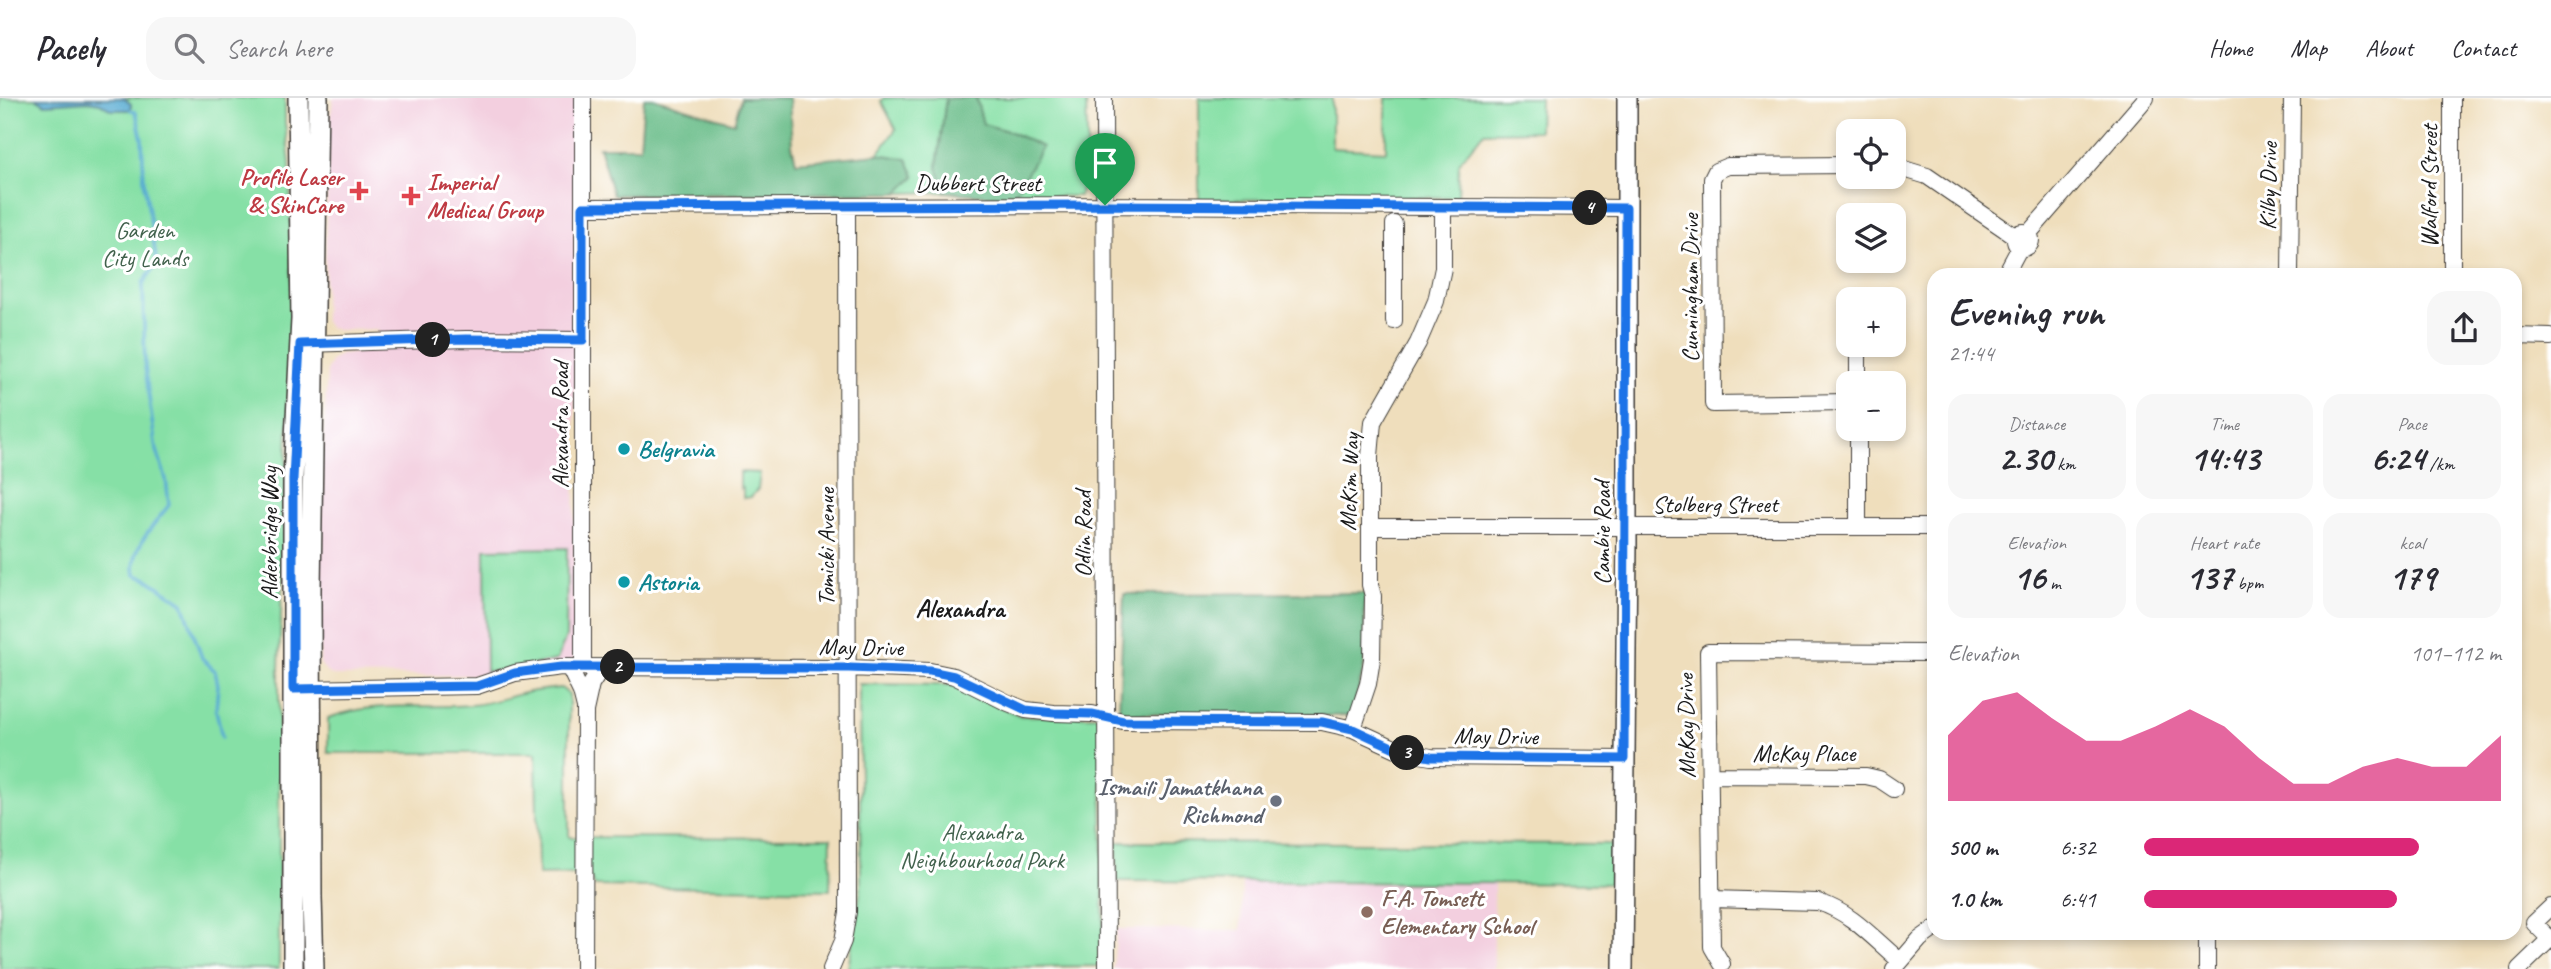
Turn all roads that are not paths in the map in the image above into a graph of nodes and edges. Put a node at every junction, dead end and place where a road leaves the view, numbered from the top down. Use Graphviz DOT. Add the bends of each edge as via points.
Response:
graph roads {
  1 [pos="298,98"];
  2 [pos="318,98"];
  3 [pos="583,98"];
  4 [pos="1104,98"];
  5 [pos="1626,98"];
  6 [pos="2146,98"];
  7 [pos="2292,98"];
  8 [pos="2452,98"];
  9 [pos="1836,165"];
  10 [pos="1906,170"];
  11 [pos="1105,205"];
  12 [pos="847,206"];
  13 [pos="583,207"];
  14 [pos="1443,207"];
  15 [pos="1626,208"];
  16 [pos="1394,224"];
  17 [pos="2021,239"];
  18 [pos="2008,268"];
  19 [pos="2290,268"];
  20 [pos="2452,268"];
  21 [pos="1394,321"];
  22 [pos="2522,337"];
  23 [pos="2551,337"];
  24 [pos="583,340"];
  25 [pos="308,344"];
  26 [pos="1836,402"];
  27 [pos="1858,441"];
  28 [pos="1858,526"];
  29 [pos="1370,527"];
  30 [pos="1927,527"];
  31 [pos="1627,528"];
  32 [pos="1927,653"];
  33 [pos="576,667"];
  34 [pos="602,667"];
  35 [pos="849,668"];
  36 [pos="302,689"];
  37 [pos="586,711"];
  38 [pos="1106,717"];
  39 [pos="1353,729"];
  40 [pos="1624,759"];
  41 [pos="1710,775"];
  42 [pos="1894,789"];
  43 [pos="1712,899"];
  44 [pos="2551,907"];
  45 [pos="1927,934"];
  46 [pos="2550,938"];
  47 [pos="2207,940"];
  48 [pos="1722,964"];
  49 [pos="1897,965"];
  50 [pos="293,969"];
  51 [pos="314,969"];
  52 [pos="584,969"];
  53 [pos="831,969"];
  54 [pos="1107,969"];
  55 [pos="1623,969"];
  56 [pos="2207,969"];
  57 [pos="2519,969"];
  1 -- 25 [label="main road, Alderbridge Way"];
  2 -- 25 [label="main road, Alderbridge Way"];
  3 -- 13 [label="street, Alexandra Road"];
  4 -- 11 [label="street, Odlin Road"];
  5 -- 15 [label="main road, Cambie Road"];
  6 -- 17 [label="street"];
  7 -- 19 [label="street, Kilby Drive"];
  8 -- 20 [label="street, Walford Street"];
  9 -- 26 [label="street, Cunningham Drive" via="1728,166 1716,171 1712,179 1713,404"];
  10 -- 17 [label="street" via="1927,176"];
  11 -- 12 [label="street, Dubbert Street"];
  11 -- 14 [label="street, Dubbert Street"];
  11 -- 38 [label="street, Odlin Road"];
  12 -- 13 [label="street, Dubbert Street"];
  12 -- 35 [label="street, Tomicki Avenue"];
  13 -- 24 [label="street, Alexandra Road"];
  14 -- 15 [label="street, Dubbert Street"];
  14 -- 29 [label="street, McKim Way" via="1443,268 1436,301 1373,422"];
  15 -- 31 [label="main road, Cambie Road"];
  16 -- 21 [label="street"];
  17 -- 18 [label="street"];
  22 -- 23 [label="street"];
  24 -- 25 [label="street"];
  24 -- 33 [label="street, Alexandra Road"];
  25 -- 36 [label="main road, Alderbridge Way"];
  27 -- 28 [label="street"];
  28 -- 30 [label="street, Stolberg Street"];
  28 -- 31 [label="street, Stolberg Street"];
  29 -- 31 [label="street, Stolberg Street"];
  29 -- 39 [label="street, McKim Way" via="1372,659"];
  31 -- 40 [label="main road, Cambie Road"];
  32 -- 41 [label="street, McKay Drive" via="1708,652"];
  33 -- 34 [label="street, May Drive"];
  33 -- 36 [label="street, May Drive" via="540,668 477,686"];
  33 -- 37 [label="street, Alexandra Road"];
  34 -- 35 [label="street, May Drive"];
  34 -- 37 [label="street, Alexandra Road" via="591,684"];
  35 -- 38 [label="street, May Drive" via="930,671 954,676 1026,710"];
  35 -- 53 [label="street, Tomicki Avenue" via="848,912"];
  36 -- 50 [label="main road, Alderbridge Way"];
  36 -- 51 [label="main road, Alderbridge Way"];
  37 -- 52 [label="street, Alexandra Road"];
  38 -- 39 [label="street, May Drive" via="1123,721 1322,722"];
  38 -- 54 [label="street, Odlin Road"];
  39 -- 40 [label="street, May Drive" via="1403,752 1431,757"];
  40 -- 55 [label="main road, Cambie Road"];
  41 -- 42 [label="street, McKay Place" via="1866,776"];
  41 -- 43 [label="street, McKay Drive"];
  43 -- 48 [label="street, McKay Drive" via="1712,947"];
  43 -- 49 [label="street" via="1818,902 1862,928"];
  44 -- 46 [label="street" via="2534,923"];
  45 -- 49 [label="street"];
  46 -- 57 [label="street"];
  47 -- 56 [label="street"];
}
